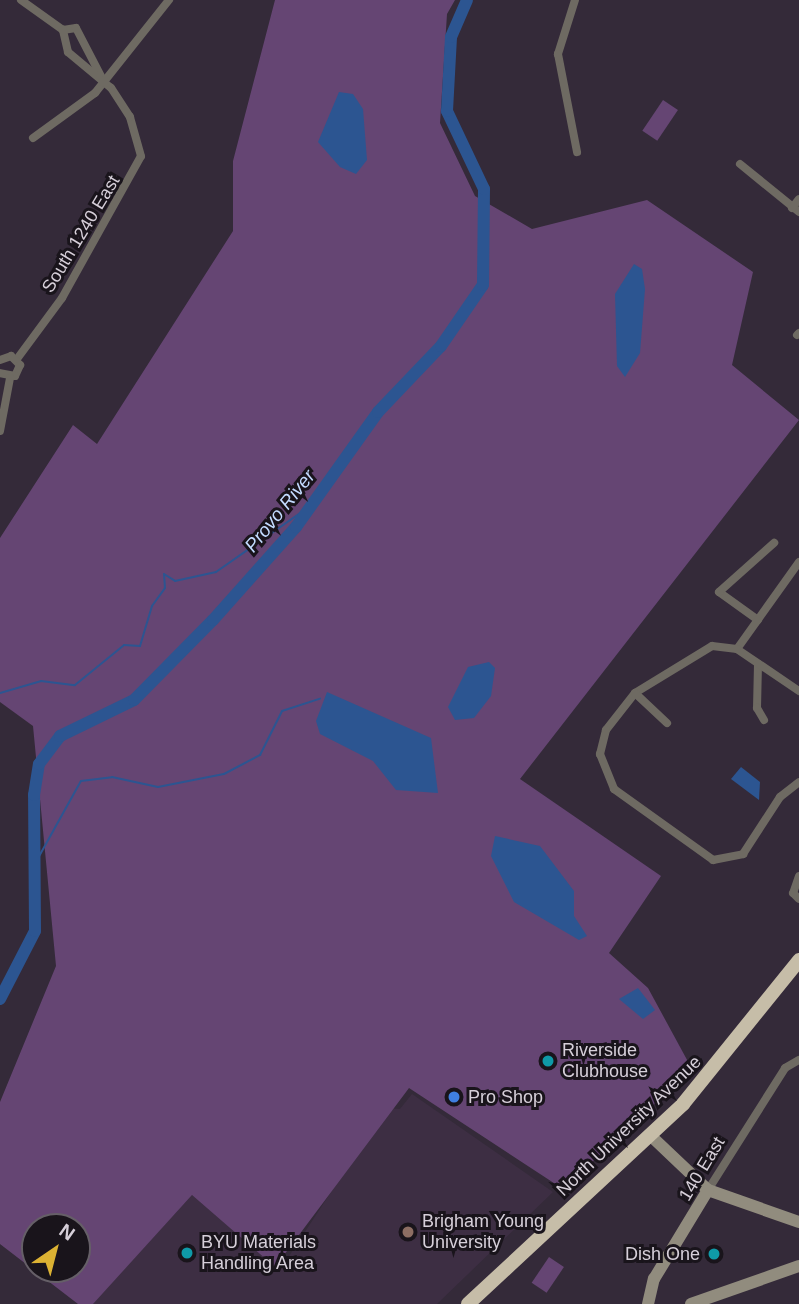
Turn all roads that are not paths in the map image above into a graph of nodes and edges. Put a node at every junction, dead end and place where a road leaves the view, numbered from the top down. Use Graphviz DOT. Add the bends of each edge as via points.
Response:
graph roads {
  1 [pos="21,0"];
  2 [pos="169,0"];
  3 [pos="575,0"];
  4 [pos="63,30"];
  5 [pos="104,82"];
  6 [pos="33,138"];
  7 [pos="578,152"];
  8 [pos="740,164"];
  9 [pos="799,199"];
  10 [pos="796,210"];
  11 [pos="17,359"];
  12 [pos="0,360"];
  13 [pos="0,373"];
  14 [pos="10,378"];
  15 [pos="0,431"];
  16 [pos="774,543"];
  17 [pos="799,562"];
  18 [pos="758,620"];
  19 [pos="737,649"];
  20 [pos="758,664"];
  21 [pos="799,691"];
  22 [pos="635,693"];
  23 [pos="764,720"];
  24 [pos="667,723"];
  25 [pos="799,782"];
  26 [pos="799,876"];
  27 [pos="799,899"];
  28 [pos="799,960"];
  29 [pos="799,1060"];
  30 [pos="651,1136"];
  31 [pos="708,1190"];
  32 [pos="799,1222"];
  33 [pos="799,1266"];
  34 [pos="468,1304"];
  35 [pos="648,1304"];
  36 [pos="691,1304"];
  1 -- 4 [label="street"];
  2 -- 5 [label="street"];
  3 -- 7 [label="street" via="558,54"];
  4 -- 5 [label="street" via="68,52"];
  4 -- 5 [label="street" via="76,28 85,39"];
  5 -- 6 [label="street"];
  5 -- 11 [label="street, South 1240 East" via="136,127 136,172 58,303"];
  8 -- 10 [label="street"];
  9 -- 10 [label="street"];
  11 -- 12 [label="street"];
  11 -- 14 [label="street, South 1240 East" via="20,369"];
  13 -- 14 [label="street"];
  14 -- 15 [label="street"];
  16 -- 18 [label="street" via="725,583 721,594"];
  17 -- 18 [label="street"];
  18 -- 19 [label="street"];
  19 -- 20 [label="street"];
  19 -- 22 [label="street" via="702,649"];
  20 -- 21 [label="street"];
  20 -- 23 [label="street" via="757,708"];
  22 -- 24 [label="street"];
  22 -- 25 [label="street" via="601,741 603,769 614,789 698,855 730,860 759,837 780,797"];
  26 -- 27 [label="street" via="793,893"];
  28 -- 30 [label="highway, North University Avenue" via="736,1046"];
  29 -- 31 [label="street, 140 East" via="784,1069"];
  30 -- 31 [label="street"];
  30 -- 34 [label="highway, North University Avenue"];
  31 -- 32 [label="street"];
  31 -- 35 [label="street, 140 East" via="654,1279"];
  33 -- 36 [label="street"];
}
